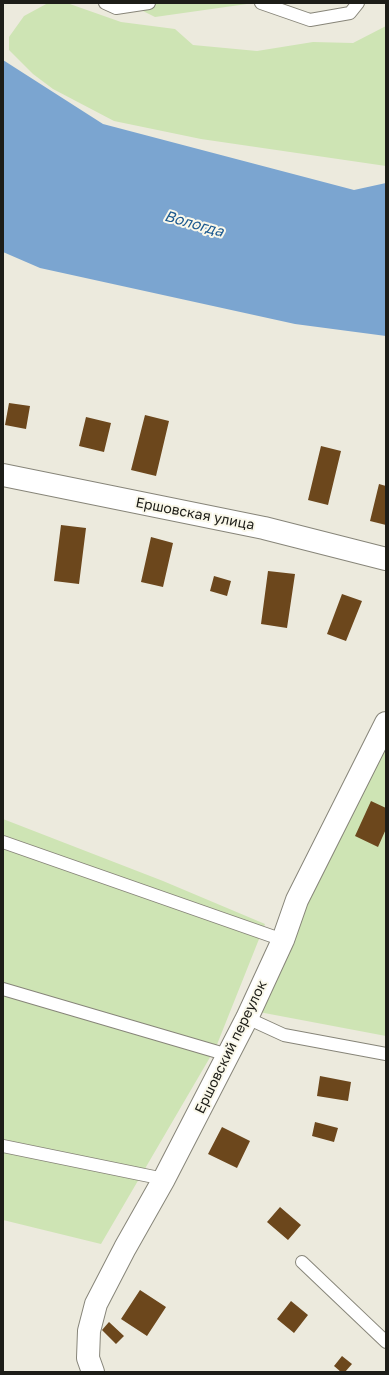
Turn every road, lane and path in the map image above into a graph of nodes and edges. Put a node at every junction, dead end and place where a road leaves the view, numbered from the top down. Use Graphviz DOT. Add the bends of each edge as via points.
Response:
graph roads {
  1 [pos="105,3"];
  2 [pos="150,3"];
  3 [pos="261,3"];
  4 [pos="358,3"];
  5 [pos="3,475"];
  6 [pos="386,559"];
  7 [pos="386,723"];
  8 [pos="3,842"];
  9 [pos="282,940"];
  10 [pos="3,989"];
  11 [pos="247,1018"];
  12 [pos="228,1054"];
  13 [pos="386,1054"];
  14 [pos="3,1146"];
  15 [pos="164,1180"];
  16 [pos="302,1262"];
  17 [pos="386,1342"];
  18 [pos="93,1372"];
  1 -- 2 [label="lane" via="116,8"];
  3 -- 4 [label="lane" via="310,20 350,14"];
  5 -- 6 [label="street, Ершовская улица" via="264,528"];
  7 -- 9 [label="street, Ершовский переулок" via="297,900"];
  8 -- 9 [label="lane"];
  9 -- 11 [label="street, Ершовский переулок"];
  10 -- 12 [label="lane"];
  11 -- 12 [label="street, Ершовский переулок"];
  11 -- 13 [label="lane" via="284,1035"];
  12 -- 15 [label="street, Ершовский переулок"];
  14 -- 15 [label="lane"];
  15 -- 18 [label="street, Ершовский переулок" via="96,1304 89,1331 88,1358"];
  16 -- 17 [label="lane"];
}
